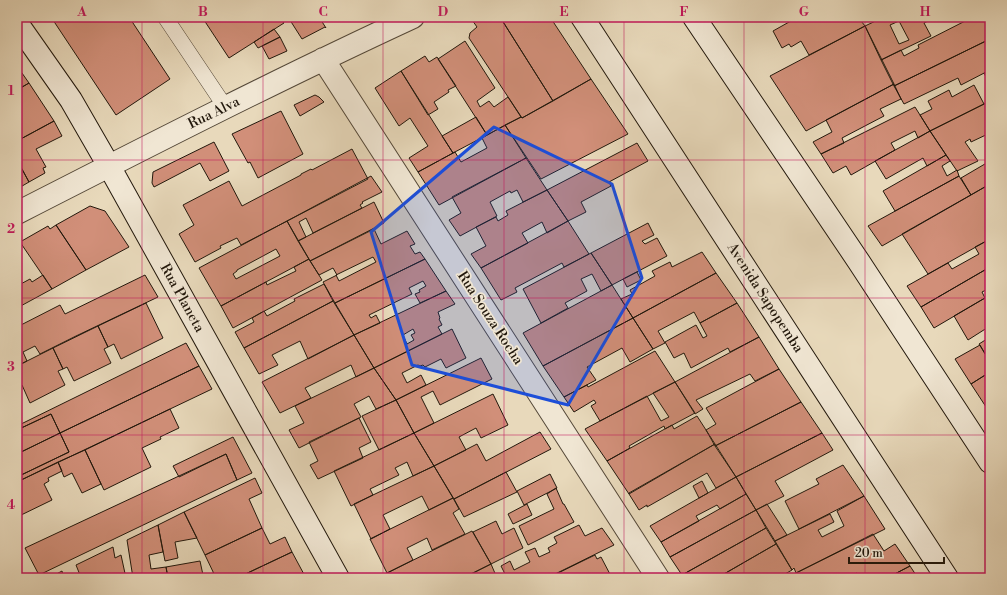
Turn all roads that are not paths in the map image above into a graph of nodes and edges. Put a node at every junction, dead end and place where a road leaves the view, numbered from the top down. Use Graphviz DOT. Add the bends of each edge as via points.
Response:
graph roads {
  1 [pos="165,17"];
  2 [pos="413,17"];
  3 [pos="582,17"];
  4 [pos="694,17"];
  5 [pos="17,23"];
  6 [pos="323,59"];
  7 [pos="226,108"];
  8 [pos="109,166"];
  9 [pos="17,213"];
  10 [pos="990,462"];
  11 [pos="338,578"];
  12 [pos="658,578"];
  13 [pos="948,578"];
  1 -- 7 [label="lane"];
  2 -- 6 [label="street, Rua Alva"];
  3 -- 13 [label="street, Avenida Sapopemba"];
  4 -- 10 [label="street"];
  5 -- 8 [label="street, Rua Planeta" via="71,100"];
  6 -- 7 [label="street, Rua Alva"];
  6 -- 12 [label="street, Rua Souza Rocha"];
  7 -- 8 [label="street, Rua Alva"];
  8 -- 9 [label="street, Rua Alva"];
  8 -- 11 [label="street, Rua Planeta"];
}
